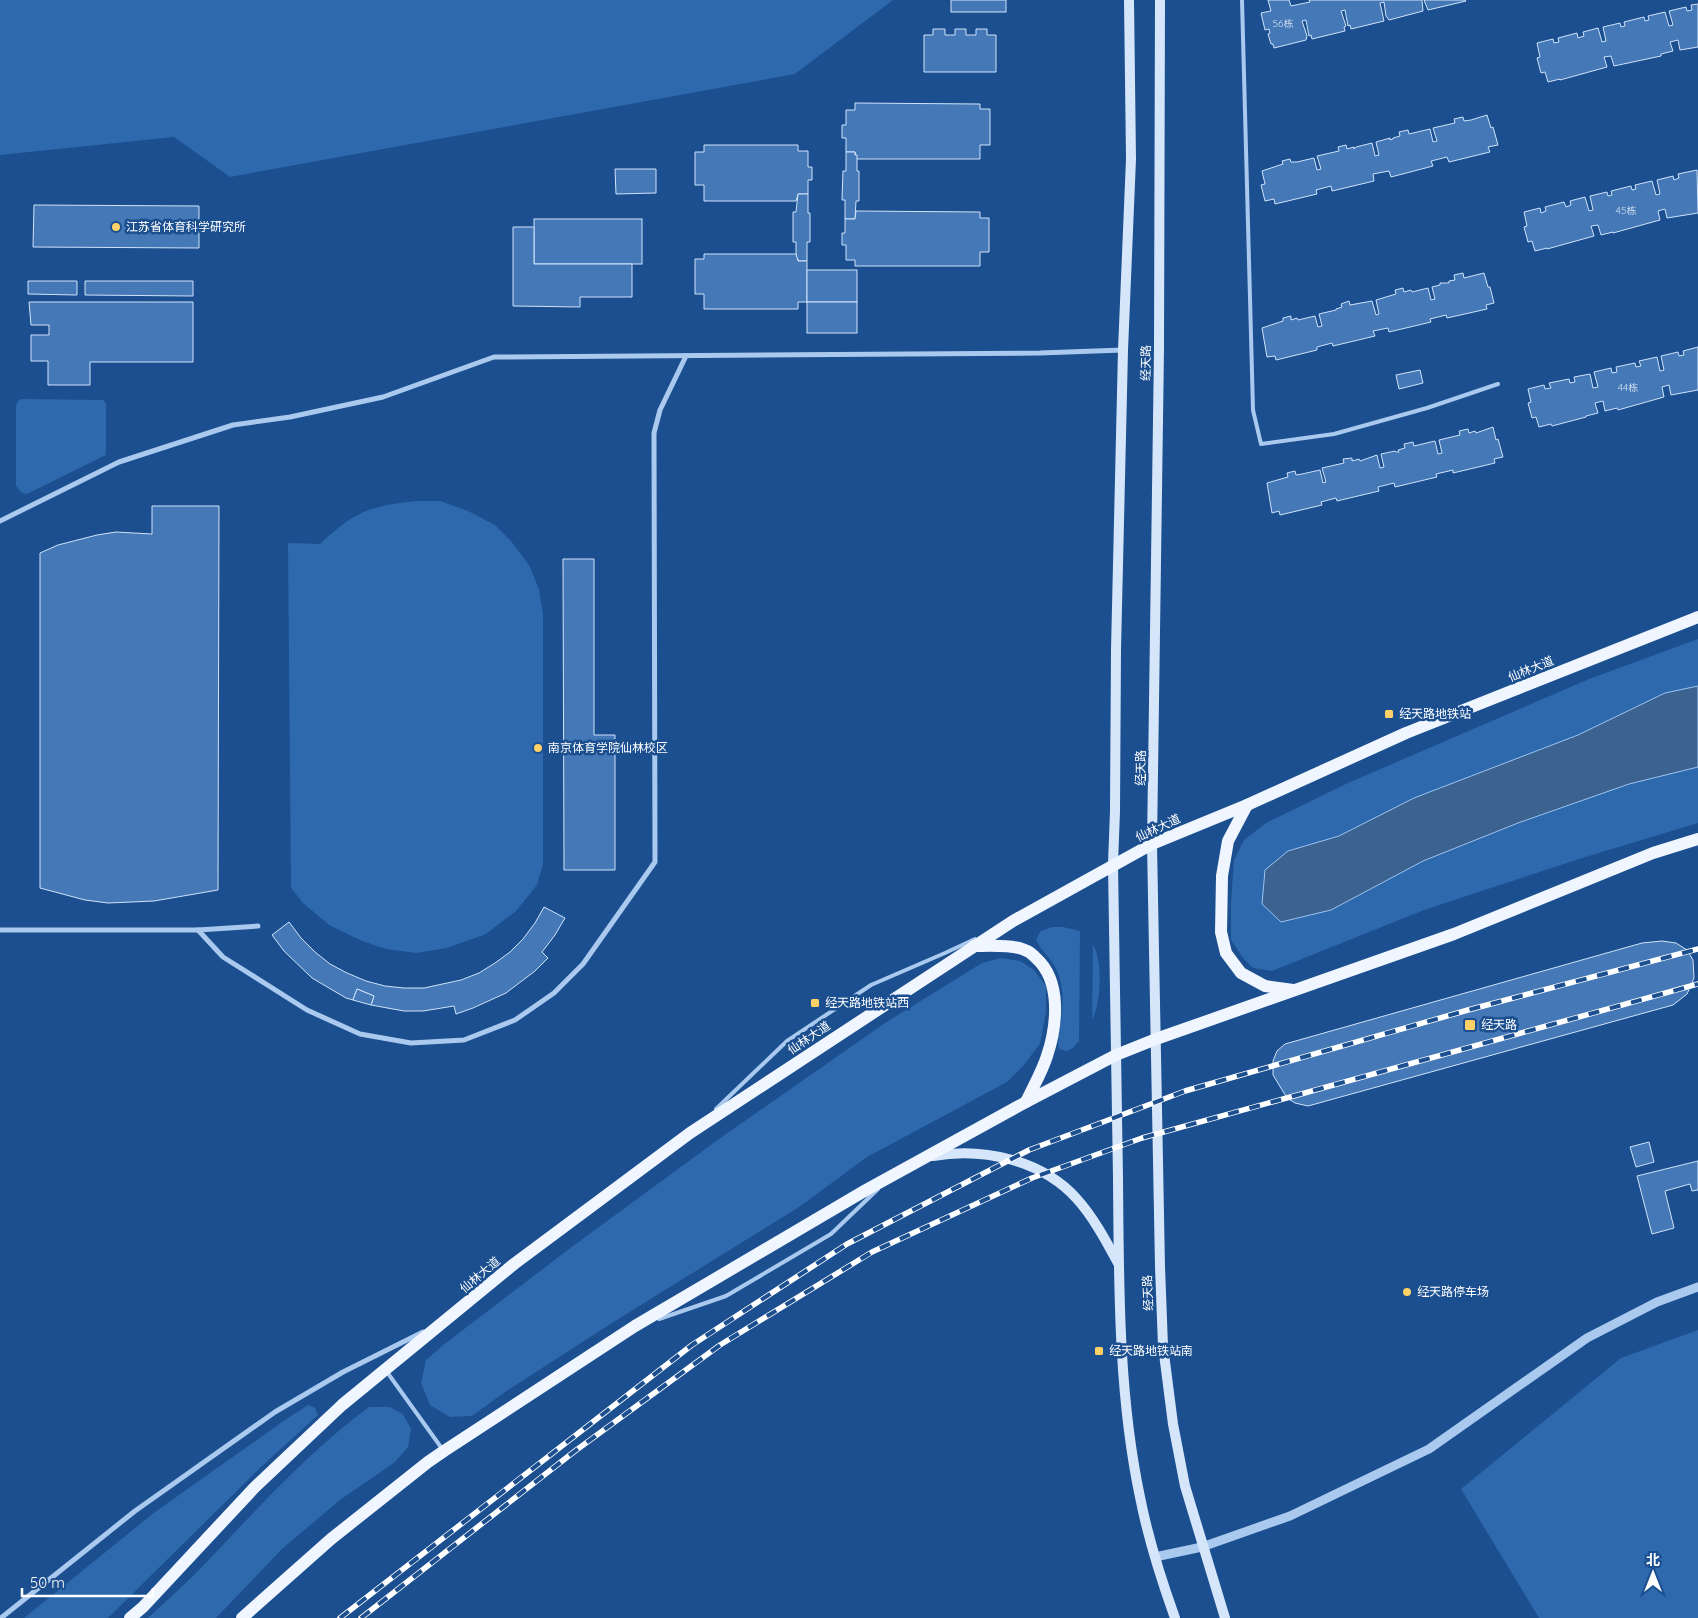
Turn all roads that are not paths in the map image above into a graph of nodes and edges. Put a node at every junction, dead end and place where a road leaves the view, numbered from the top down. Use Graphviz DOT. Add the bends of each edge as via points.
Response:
graph roads {
  1 [pos="1129,0"];
  2 [pos="1160,0"];
  3 [pos="1242,0"];
  4 [pos="1123,350"];
  5 [pos="686,356"];
  6 [pos="1498,384"];
  7 [pos="0,521"];
  8 [pos="1698,617"];
  9 [pos="1247,805"];
  10 [pos="1698,839"];
  11 [pos="1152,844"];
  12 [pos="1113,864"];
  13 [pos="1013,921"];
  14 [pos="258,926"];
  15 [pos="0,930"];
  16 [pos="198,930"];
  17 [pos="974,946"];
  18 [pos="1295,990"];
  19 [pos="1156,1039"];
  20 [pos="1116,1054"];
  21 [pos="1026,1102"];
  22 [pos="690,1133"];
  23 [pos="925,1157"];
  24 [pos="895,1174"];
  25 [pos="1119,1265"];
  26 [pos="1698,1286"];
  27 [pos="448,1319"];
  28 [pos="635,1326"];
  29 [pos="386,1370"];
  30 [pos="444,1451"];
  31 [pos="1202,1547"];
  32 [pos="1155,1557"];
  33 [pos="1,1618"];
  34 [pos="130,1618"];
  35 [pos="242,1618"];
  36 [pos="1176,1618"];
  37 [pos="1225,1618"];
  1 -- 4 [label="main road, 经天路" via="1131,159"];
  2 -- 11 [label="main road, 经天路" via="1160,320"];
  3 -- 6 [label="lane" via="1253,410 1261,444 1334,434"];
  4 -- 5 [label="street"];
  4 -- 12 [label="main road, 经天路"];
  5 -- 7 [label="street" via="494,357 383,397 290,417 233,425 119,462"];
  5 -- 16 [label="street" via="660,410 654,433 655,862 583,964 554,993 515,1020 464,1040 411,1043 360,1034 307,1010 223,957"];
  8 -- 9 [label="main road, 仙林大道" via="1406,733"];
  9 -- 11 [label="main road, 仙林大道"];
  9 -- 18 [label="main road" via="1228,841 1222,876 1221,932 1226,953 1241,973 1265,986"];
  10 -- 18 [label="main road" via="1454,934"];
  11 -- 12 [label="main road, 仙林大道"];
  11 -- 19 [label="main road, 经天路"];
  12 -- 13 [label="main road, 仙林大道"];
  12 -- 20 [label="main road, 经天路"];
  13 -- 17 [label="main road, 仙林大道"];
  13 -- 22 [label="lane" via="871,985 787,1041"];
  14 -- 16 [label="street"];
  15 -- 16 [label="street"];
  17 -- 21 [label="main road" via="1027,950 1043,964 1051,980 1054,997 1051,1040"];
  17 -- 22 [label="main road, 仙林大道"];
  18 -- 19 [label="main road"];
  19 -- 20 [label="main road"];
  19 -- 31 [label="main road, 经天路" via="1163,1346 1184,1486"];
  20 -- 21 [label="main road"];
  20 -- 25 [label="main road, 经天路"];
  21 -- 23 [label="main road"];
  22 -- 27 [label="main road, 仙林大道" via="514,1264"];
  23 -- 24 [label="main road"];
  23 -- 25 [label="main road" via="949,1153 1004,1157 1054,1179 1076,1198"];
  24 -- 28 [label="main road"];
  24 -- 28 [label="lane" via="831,1234 726,1296"];
  25 -- 32 [label="main road, 经天路" via="1122,1354 1130,1434 1140,1497"];
  26 -- 31 [label="street" via="1657,1302 1587,1338 1429,1449 1290,1516"];
  27 -- 29 [label="main road, 仙林大道"];
  27 -- 33 [label="street" via="343,1372 275,1412 135,1511"];
  28 -- 30 [label="main road"];
  29 -- 30 [label="lane"];
  29 -- 34 [label="main road, 仙林大道" via="342,1405 261,1482"];
  30 -- 35 [label="main road" via="331,1539"];
  31 -- 32 [label="street"];
  31 -- 37 [label="main road, 经天路"];
  32 -- 36 [label="main road, 经天路"];
}
